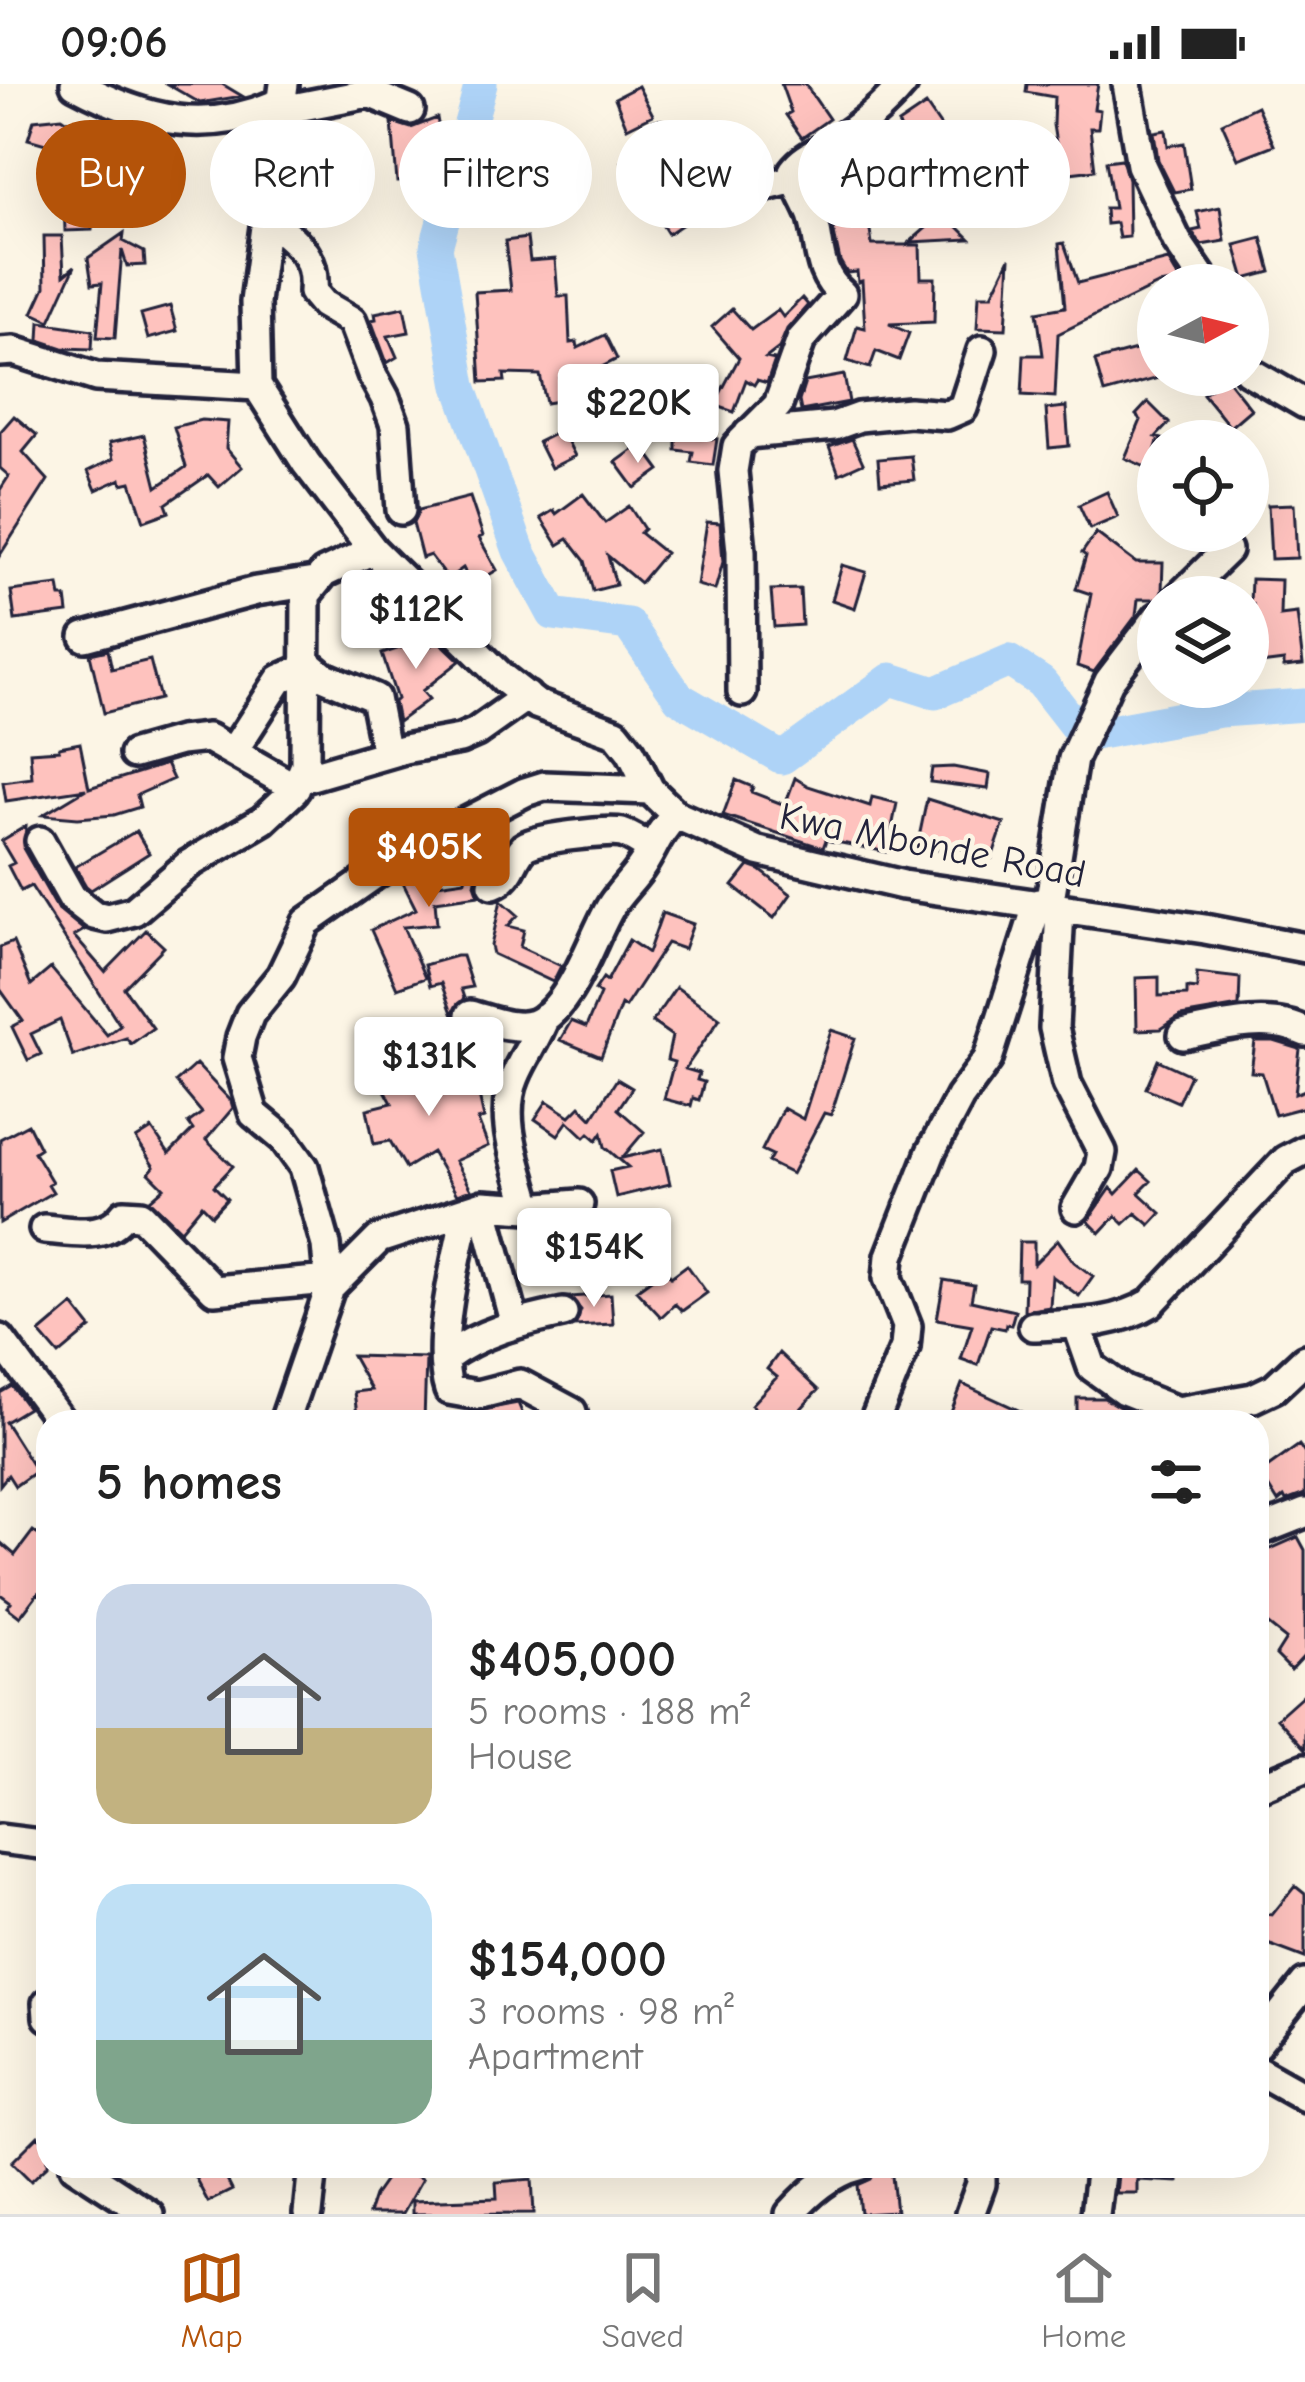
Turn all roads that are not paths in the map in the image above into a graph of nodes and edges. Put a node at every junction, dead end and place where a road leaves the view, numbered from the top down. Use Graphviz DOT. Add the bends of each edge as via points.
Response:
graph roads {
  1 [pos="75,84"];
  2 [pos="903,84"];
  3 [pos="1126,84"];
  4 [pos="283,98"];
  5 [pos="410,110"];
  6 [pos="795,179"];
  7 [pos="774,184"];
  8 [pos="268,228"];
  9 [pos="279,228"];
  10 [pos="1193,264"];
  11 [pos="982,350"];
  12 [pos="0,352"];
  13 [pos="1269,383"];
  14 [pos="257,386"];
  15 [pos="1305,404"];
  16 [pos="748,434"];
  17 [pos="401,510"];
  18 [pos="373,550"];
  19 [pos="1225,552"];
  20 [pos="1200,576"];
  21 [pos="314,582"];
  22 [pos="85,638"];
  23 [pos="1137,644"];
  24 [pos="304,664"];
  25 [pos="742,692"];
  26 [pos="527,696"];
  27 [pos="234,750"];
  28 [pos="134,754"];
  29 [pos="386,754"];
  30 [pos="298,783"];
  31 [pos="650,790"];
  32 [pos="676,814"];
  33 [pos="40,842"];
  34 [pos="649,848"];
  35 [pos="493,884"];
  36 [pos="1049,906"];
  37 [pos="1305,948"];
  38 [pos="470,1015"];
  39 [pos="545,1017"];
  40 [pos="1305,1032"];
  41 [pos="1183,1035"];
  42 [pos="1305,1150"];
  43 [pos="579,1204"];
  44 [pos="475,1208"];
  45 [pos="529,1208"];
  46 [pos="1076,1208"];
  47 [pos="44,1229"];
  48 [pos="329,1284"];
  49 [pos="563,1313"];
  50 [pos="515,1324"];
  51 [pos="1077,1324"];
  52 [pos="1033,1326"];
  53 [pos="0,1339"];
  54 [pos="445,1358"];
  55 [pos="1305,1359"];
  56 [pos="52,1410"];
  57 [pos="288,1410"];
  58 [pos="570,1410"];
  59 [pos="879,1410"];
  60 [pos="1174,1410"];
  61 [pos="1183,1410"];
  62 [pos="1305,1513"];
  63 [pos="1269,1527"];
  64 [pos="1305,1768"];
  65 [pos="1269,1783"];
  66 [pos="0,1839"];
  67 [pos="36,1844"];
  68 [pos="1305,1984"];
  69 [pos="1269,2029"];
  70 [pos="1269,2077"];
  71 [pos="1305,2097"];
  72 [pos="94,2178"];
  73 [pos="312,2178"];
  74 [pos="831,2178"];
  75 [pos="982,2178"];
  76 [pos="1100,2178"];
  77 [pos="149,2214"];
  78 [pos="308,2214"];
  79 [pos="790,2214"];
  80 [pos="970,2214"];
  81 [pos="1095,2214"];
  1 -- 4 [label="street" via="170,120 224,122"];
  2 -- 6 [label="street" via="882,110 801,160"];
  3 -- 10 [label="street" via="1141,165"];
  4 -- 5 [label="street" via="368,92"];
  6 -- 7 [label="street"];
  6 -- 16 [label="street" via="820,264 842,294 801,340 778,405"];
  8 -- 14 [label="street" via="255,302"];
  9 -- 17 [label="street" via="315,271 313,292 352,321 395,425"];
  11 -- 16 [label="street" via="963,408 947,415 909,412"];
  12 -- 14 [label="street" via="96,376"];
  13 -- 15 [label="street"];
  14 -- 18 [label="street, Kwa Mbonde Road"];
  16 -- 25 [label="street" via="736,446 733,471"];
  18 -- 21 [label="street"];
  18 -- 26 [label="street, Kwa Mbonde Road"];
  19 -- 20 [label="street"];
  21 -- 22 [label="street"];
  21 -- 24 [label="street" via="303,609"];
  23 -- 36 [label="street" via="1109,681 1073,759"];
  24 -- 27 [label="street" via="280,679"];
  24 -- 29 [label="street" via="375,698"];
  24 -- 30 [label="street" via="305,765"];
  26 -- 29 [label="street" via="476,733"];
  26 -- 31 [label="street, Kwa Mbonde Road" via="616,733"];
  27 -- 28 [label="street" via="208,738"];
  27 -- 30 [label="street"];
  29 -- 30 [label="street"];
  30 -- 33 [label="street" via="263,820 121,916 82,908"];
  31 -- 32 [label="street, Kwa Mbonde Road"];
  31 -- 48 [label="street" via="525,792 404,854 307,922 281,976 250,1014 237,1058 254,1114 304,1166"];
  32 -- 34 [label="street"];
  32 -- 36 [label="street, Kwa Mbonde Road" via="758,851 824,869"];
  34 -- 35 [label="street" via="622,833 538,842"];
  34 -- 39 [label="street"];
  36 -- 37 [label="street, Kwa Mbonde Road"];
  36 -- 46 [label="street" via="1054,1028 1067,1084 1102,1153"];
  36 -- 59 [label="street" via="988,1059 931,1152 890,1256 888,1278 907,1326"];
  38 -- 39 [label="street" via="531,1026"];
  39 -- 45 [label="street" via="511,1093 511,1156"];
  40 -- 41 [label="street" via="1233,1024"];
  42 -- 51 [label="street" via="1286,1160 1151,1303"];
  43 -- 45 [label="street"];
  44 -- 45 [label="street"];
  44 -- 48 [label="street" via="379,1239"];
  44 -- 50 [label="street"];
  44 -- 54 [label="street" via="450,1294"];
  47 -- 48 [label="street" via="100,1232 124,1214 141,1215 214,1290"];
  48 -- 57 [label="street"];
  49 -- 50 [label="street"];
  50 -- 54 [label="street"];
  51 -- 52 [label="street"];
  51 -- 60 [label="street" via="1092,1367"];
  53 -- 56 [label="street"];
  54 -- 58 [label="street" via="449,1390 477,1395 520,1384"];
  55 -- 61 [label="street" via="1253,1398"];
  62 -- 63 [label="street"];
  64 -- 65 [label="street"];
  66 -- 67 [label="street"];
  68 -- 69 [label="street"];
  70 -- 71 [label="street"];
  72 -- 77 [label="street"];
  73 -- 78 [label="street"];
  74 -- 79 [label="street"];
  75 -- 80 [label="street"];
  76 -- 81 [label="street"];
}
